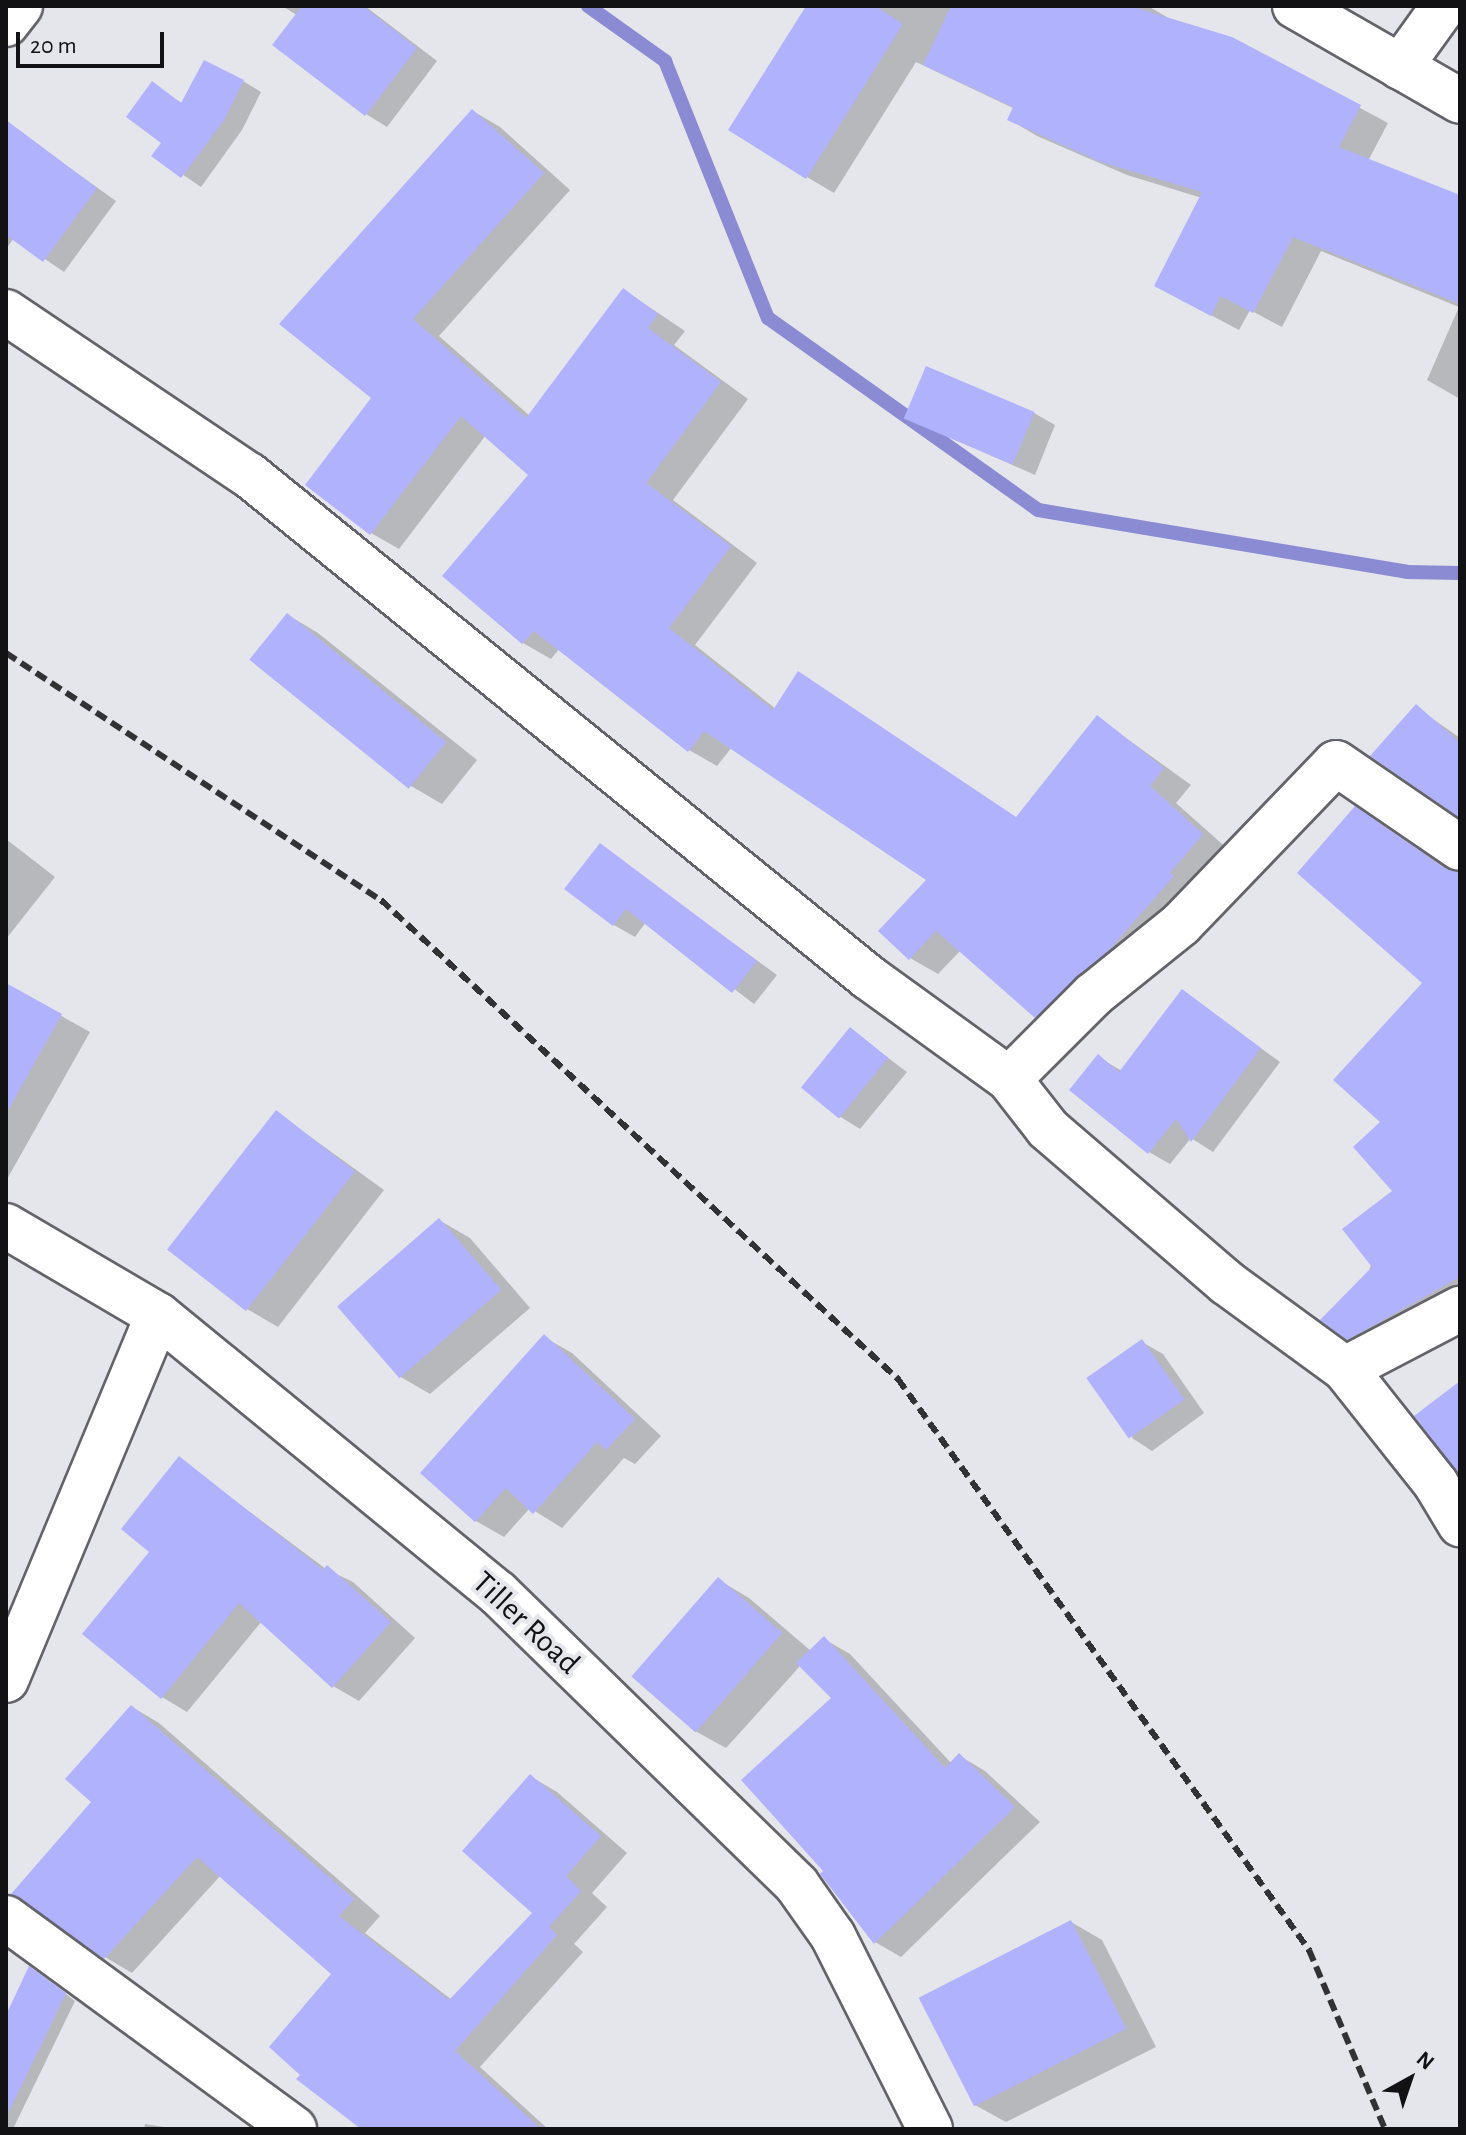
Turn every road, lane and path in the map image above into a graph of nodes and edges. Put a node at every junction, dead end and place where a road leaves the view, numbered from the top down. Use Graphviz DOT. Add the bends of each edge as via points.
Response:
graph roads {
  1 [pos="20,6"];
  2 [pos="1295,6"];
  3 [pos="1444,6"];
  4 [pos="6,24"];
  5 [pos="1400,67"];
  6 [pos="1460,101"];
  7 [pos="6,312"];
  8 [pos="1460,848"];
  9 [pos="1009,1079"];
  10 [pos="6,1226"];
  11 [pos="1460,1309"];
  12 [pos="158,1315"];
  13 [pos="1345,1369"];
  14 [pos="1460,1524"];
  15 [pos="6,1680"];
  16 [pos="6,1918"];
  17 [pos="294,2129"];
  18 [pos="930,2129"];
  1 -- 4 [label="street"];
  2 -- 5 [label="street"];
  3 -- 5 [label="street"];
  5 -- 6 [label="street"];
  7 -- 9 [label="street" via="249,475 868,977"];
  8 -- 9 [label="street" via="1336,763 1181,924 1093,995"];
  9 -- 13 [label="street" via="1048,1129 1227,1283"];
  10 -- 12 [label="street, Tiller Road"];
  11 -- 13 [label="street"];
  12 -- 15 [label="street"];
  12 -- 18 [label="street, Tiller Road" via="498,1593 797,1885 833,1936"];
  13 -- 14 [label="street" via="1436,1484"];
  16 -- 17 [label="street"];
}
